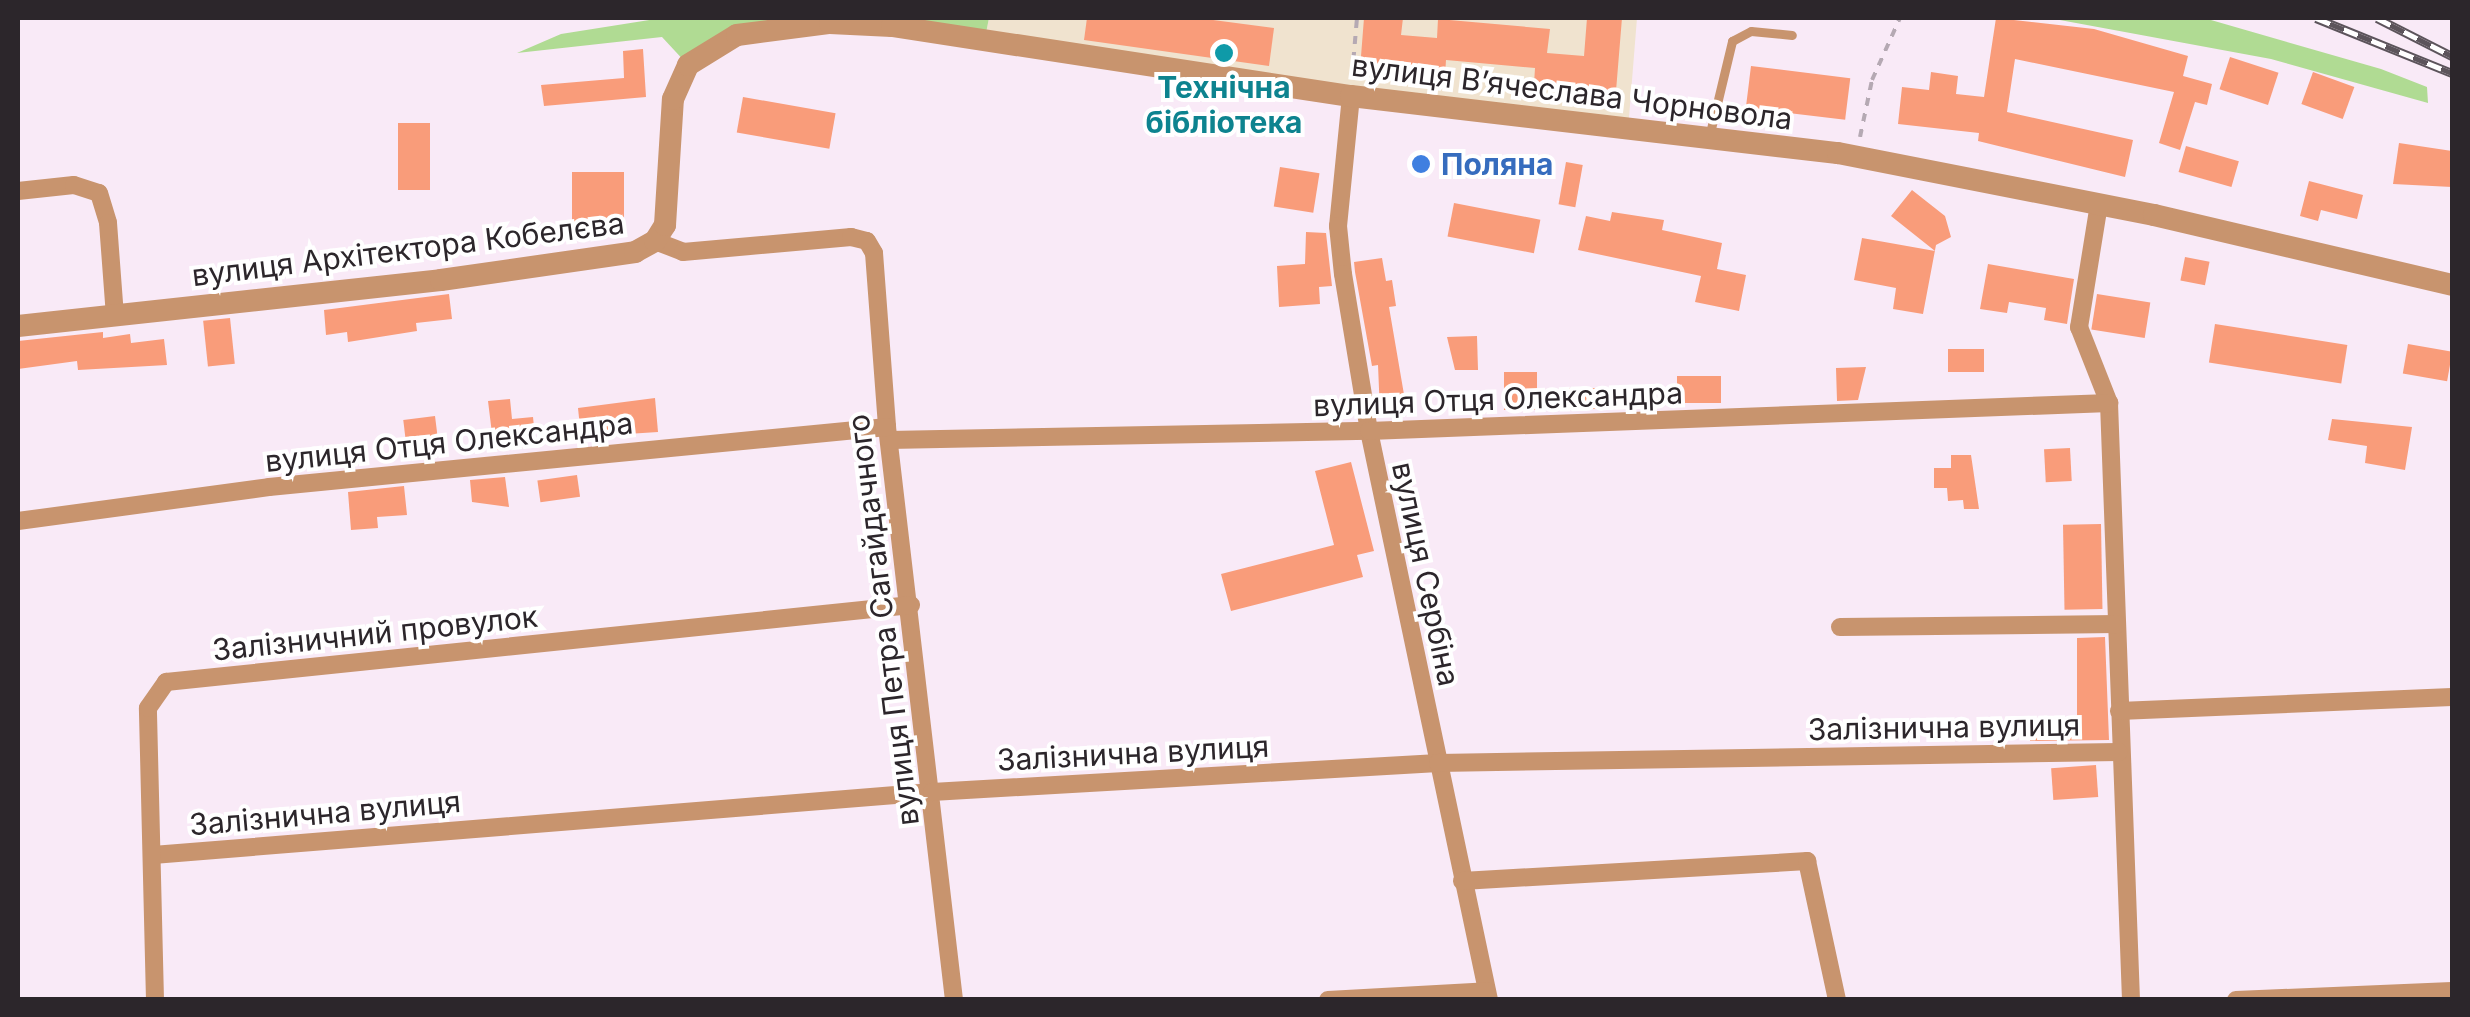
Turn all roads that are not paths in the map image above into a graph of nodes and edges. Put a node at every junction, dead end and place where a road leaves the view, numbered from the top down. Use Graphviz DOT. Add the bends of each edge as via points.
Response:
graph roads {
  1 [pos="1792,35"];
  2 [pos="1351,96"];
  3 [pos="1708,140"];
  4 [pos="18,190"];
  5 [pos="2100,204"];
  6 [pos="862,238"];
  7 [pos="655,241"];
  8 [pos="2452,284"];
  9 [pos="115,316"];
  10 [pos="18,326"];
  11 [pos="2109,403"];
  12 [pos="1369,431"];
  13 [pos="888,433"];
  14 [pos="18,521"];
  15 [pos="911,605"];
  16 [pos="2117,624"];
  17 [pos="1840,626"];
  18 [pos="2452,697"];
  19 [pos="2118,711"];
  20 [pos="2119,752"];
  21 [pos="1438,764"];
  22 [pos="932,792"];
  23 [pos="153,855"];
  24 [pos="1462,881"];
  25 [pos="2452,990"];
  26 [pos="1488,995"];
  27 [pos="155,1000"];
  28 [pos="954,1000"];
  29 [pos="1328,1000"];
  30 [pos="1837,1000"];
  31 [pos="2131,1000"];
  32 [pos="2236,1000"];
  1 -- 3 [label="lane" via="1752,31 1732,42"];
  2 -- 3 [label="street, вулиця Вʼячеслава Чорновола"];
  2 -- 7 [label="street, вулиця Вʼячеслава Чорновола" via="892,26 750,31 709,48 680,78 672,106 666,220"];
  2 -- 12 [label="street, вулиця Сербіна" via="1339,248"];
  3 -- 5 [label="street, вулиця Вʼячеслава Чорновола" via="1856,156"];
  4 -- 9 [label="street" via="74,184 99,193 108,223"];
  5 -- 8 [label="street, вулиця Вʼячеслава Чорновола"];
  5 -- 11 [label="street" via="2079,326"];
  6 -- 7 [label="street, вулиця Архітектора Кобелєва" via="683,252"];
  6 -- 13 [label="street, вулиця Петра Сагайдачного" via="874,253"];
  7 -- 9 [label="street, вулиця Архітектора Кобелєва" via="629,254 459,278"];
  9 -- 10 [label="street, вулиця Архітектора Кобелєва"];
  11 -- 12 [label="street, вулиця Отця Олександра"];
  11 -- 16 [label="street"];
  12 -- 13 [label="street, вулиця Отця Олександра"];
  12 -- 21 [label="street, вулиця Сербіна"];
  13 -- 14 [label="street, вулиця Отця Олександра" via="270,488"];
  13 -- 15 [label="street, вулиця Петра Сагайдачного"];
  15 -- 22 [label="street, вулиця Петра Сагайдачного"];
  15 -- 23 [label="street, Залізничний провулок" via="166,682 148,708"];
  16 -- 17 [label="street"];
  16 -- 19 [label="street"];
  18 -- 19 [label="street, Залізнична вулиця"];
  19 -- 20 [label="street"];
  20 -- 21 [label="street, Залізнична вулиця"];
  20 -- 31 [label="street"];
  21 -- 22 [label="street, Залізнична вулиця"];
  21 -- 24 [label="street, вулиця Сербіна"];
  22 -- 23 [label="street, Залізнична вулиця"];
  22 -- 28 [label="street, вулиця Петра Сагайдачного"];
  23 -- 27 [label="street, Залізничний провулок"];
  24 -- 26 [label="street, вулиця Сербіна"];
  24 -- 30 [label="street" via="1807,861"];
  25 -- 32 [label="street"];
  26 -- 29 [label="street"];
}
